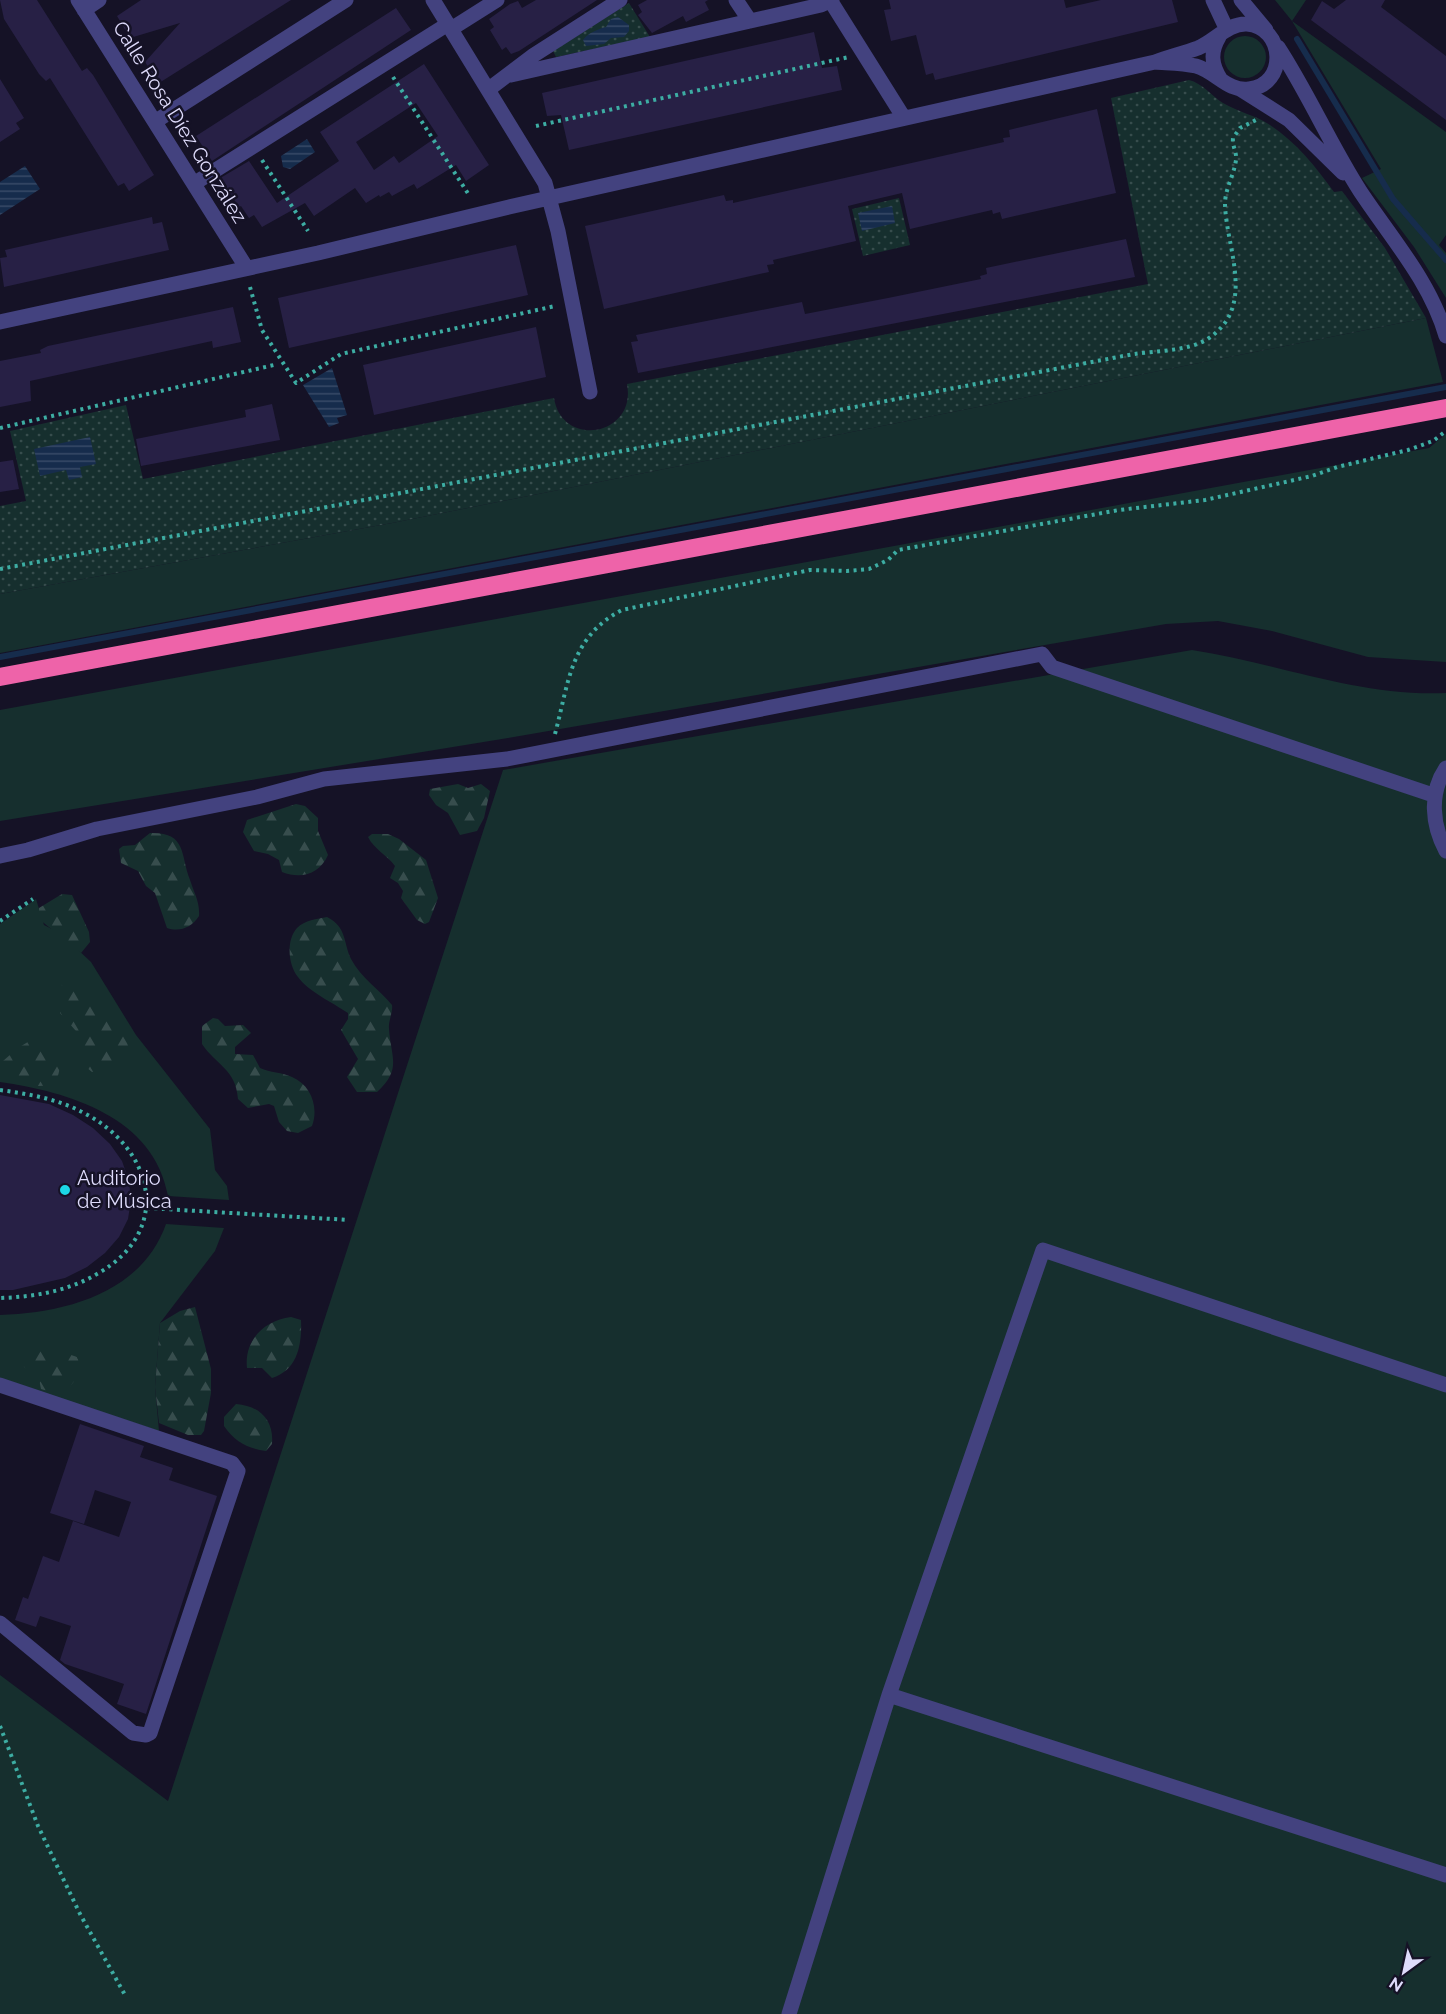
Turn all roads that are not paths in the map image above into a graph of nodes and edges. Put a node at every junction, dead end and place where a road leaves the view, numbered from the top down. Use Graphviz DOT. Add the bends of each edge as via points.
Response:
graph roads {
  1 [pos="99,0"];
  2 [pos="346,0"];
  3 [pos="433,0"];
  4 [pos="497,0"];
  5 [pos="620,0"];
  6 [pos="736,0"];
  7 [pos="830,0"];
  8 [pos="1214,0"];
  9 [pos="1241,0"];
  10 [pos="81,5"];
  11 [pos="750,21"];
  12 [pos="449,26"];
  13 [pos="1223,33"];
  14 [pos="1271,38"];
  15 [pos="1155,62"];
  16 [pos="511,75"];
  17 [pos="1221,80"];
  18 [pos="489,89"];
  19 [pos="1240,90"];
  20 [pos="904,118"];
  21 [pos="156,122"];
  22 [pos="195,183"];
  23 [pos="1360,190"];
  24 [pos="550,198"];
  25 [pos="246,267"];
  26 [pos="0,322"];
  27 [pos="1446,336"];
  28 [pos="590,392"];
  29 [pos="1446,408"];
  30 [pos="0,677"];
  31 [pos="1446,768"];
  32 [pos="1433,795"];
  33 [pos="1446,851"];
  34 [pos="0,856"];
  35 [pos="0,1385"];
  36 [pos="1446,1385"];
  37 [pos="0,1623"];
  38 [pos="889,1695"];
  39 [pos="1446,1875"];
  40 [pos="789,2014"];
  1 -- 10 [label="street"];
  2 -- 21 [label="street"];
  3 -- 12 [label="street"];
  4 -- 12 [label="street"];
  5 -- 16 [label="street" via="534,55"];
  6 -- 11 [label="street"];
  7 -- 11 [label="street"];
  7 -- 20 [label="street"];
  8 -- 13 [label="street"];
  9 -- 14 [label="street"];
  10 -- 21 [label="street, Calle Rosa Díez González"];
  11 -- 16 [label="street"];
  12 -- 18 [label="street"];
  12 -- 22 [label="street"];
  13 -- 14 [label="street" via="1246,24 1264,30"];
  13 -- 15 [label="street" via="1200,47"];
  13 -- 17 [label="street" via="1215,45 1213,63"];
  14 -- 19 [label="street" via="1278,59 1270,79 1251,90"];
  14 -- 23 [label="street"];
  15 -- 17 [label="street" via="1197,66"];
  15 -- 20 [label="street"];
  16 -- 18 [label="street"];
  17 -- 19 [label="street"];
  18 -- 24 [label="street" via="538,168"];
  19 -- 23 [label="street" via="1306,134"];
  20 -- 24 [label="street"];
  21 -- 22 [label="street, Calle Rosa Díez González"];
  22 -- 25 [label="street, Calle Rosa Díez González"];
  23 -- 27 [label="street" via="1419,276"];
  24 -- 25 [label="street"];
  24 -- 28 [label="street"];
  25 -- 26 [label="street"];
  29 -- 30 [label="highway"];
  31 -- 32 [label="street"];
  32 -- 33 [label="street" via="1438,836"];
  32 -- 34 [label="street" via="1052,667 1042,654 507,759 324,779 257,797 97,829"];
  35 -- 37 [label="street" via="232,1463 238,1471 146,1736 134,1733"];
  36 -- 38 [label="street" via="1043,1250"];
  38 -- 39 [label="street"];
  38 -- 40 [label="street"];
}
